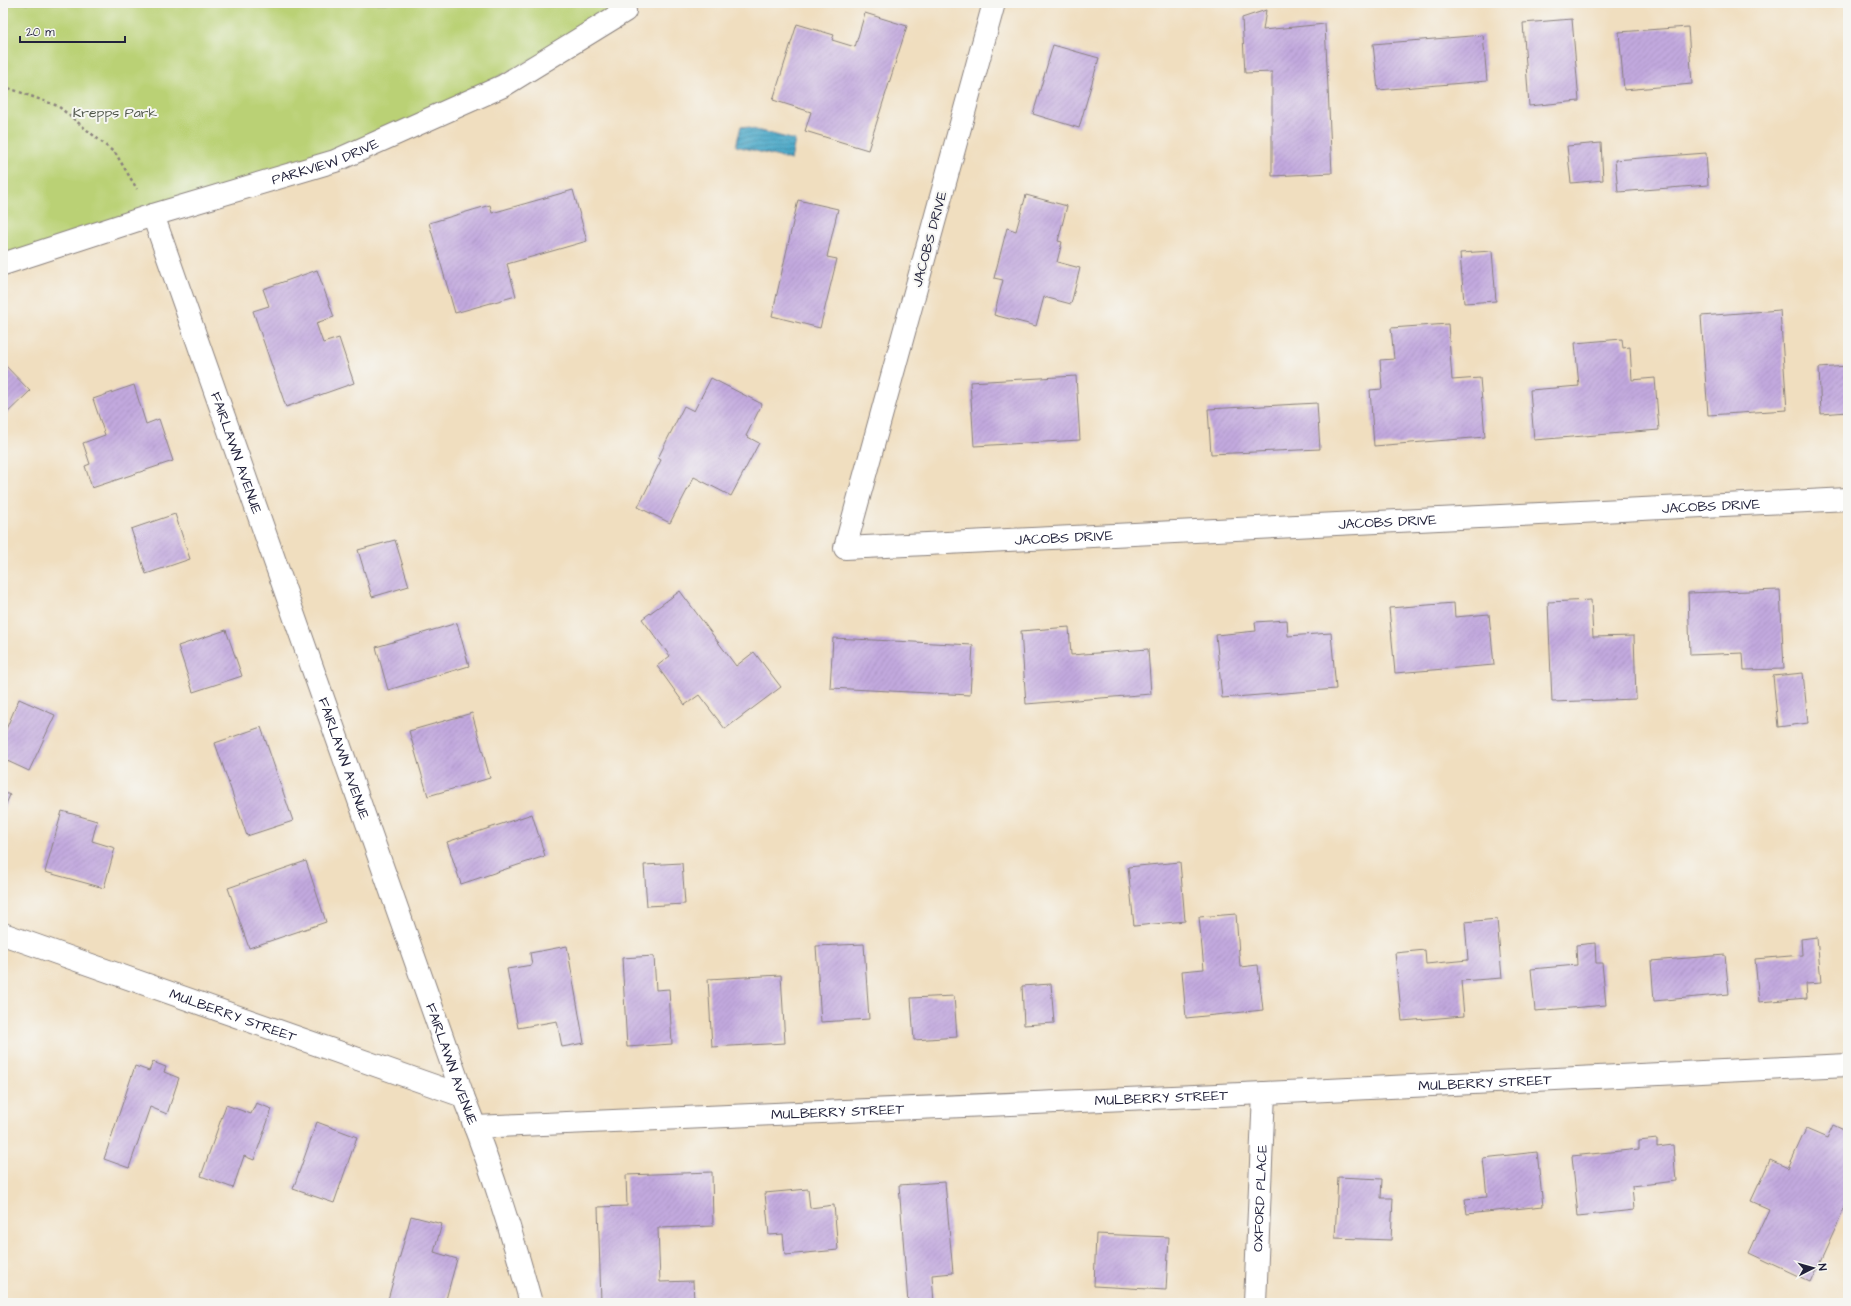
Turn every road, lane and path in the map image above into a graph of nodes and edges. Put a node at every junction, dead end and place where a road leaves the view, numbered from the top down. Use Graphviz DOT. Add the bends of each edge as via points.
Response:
graph roads {
  1 [pos="994,3"];
  2 [pos="625,11"];
  3 [pos="3,86"];
  4 [pos="153,215"];
  5 [pos="3,264"];
  6 [pos="1848,499"];
  7 [pos="3,934"];
  8 [pos="1848,1065"];
  9 [pos="1264,1093"];
  10 [pos="463,1096"];
  11 [pos="475,1127"];
  12 [pos="531,1303"];
  13 [pos="1255,1303"];
  1 -- 6 [label="street, JACOBS DRIVE" via="845,548"];
  2 -- 4 [label="street, PARKVIEW DRIVE" via="503,86 335,160"];
  3 -- 4 [label="path" via="58,106 116,154"];
  4 -- 5 [label="street, PARKVIEW DRIVE"];
  4 -- 10 [label="street, FAIRLAWN AVENUE"];
  7 -- 10 [label="street, MULBERRY STREET"];
  8 -- 9 [label="street, MULBERRY STREET"];
  9 -- 11 [label="street, MULBERRY STREET"];
  9 -- 13 [label="street, OXFORD PLACE"];
  10 -- 11 [label="street, FAIRLAWN AVENUE"];
  11 -- 12 [label="street, FAIRLAWN AVENUE"];
}
